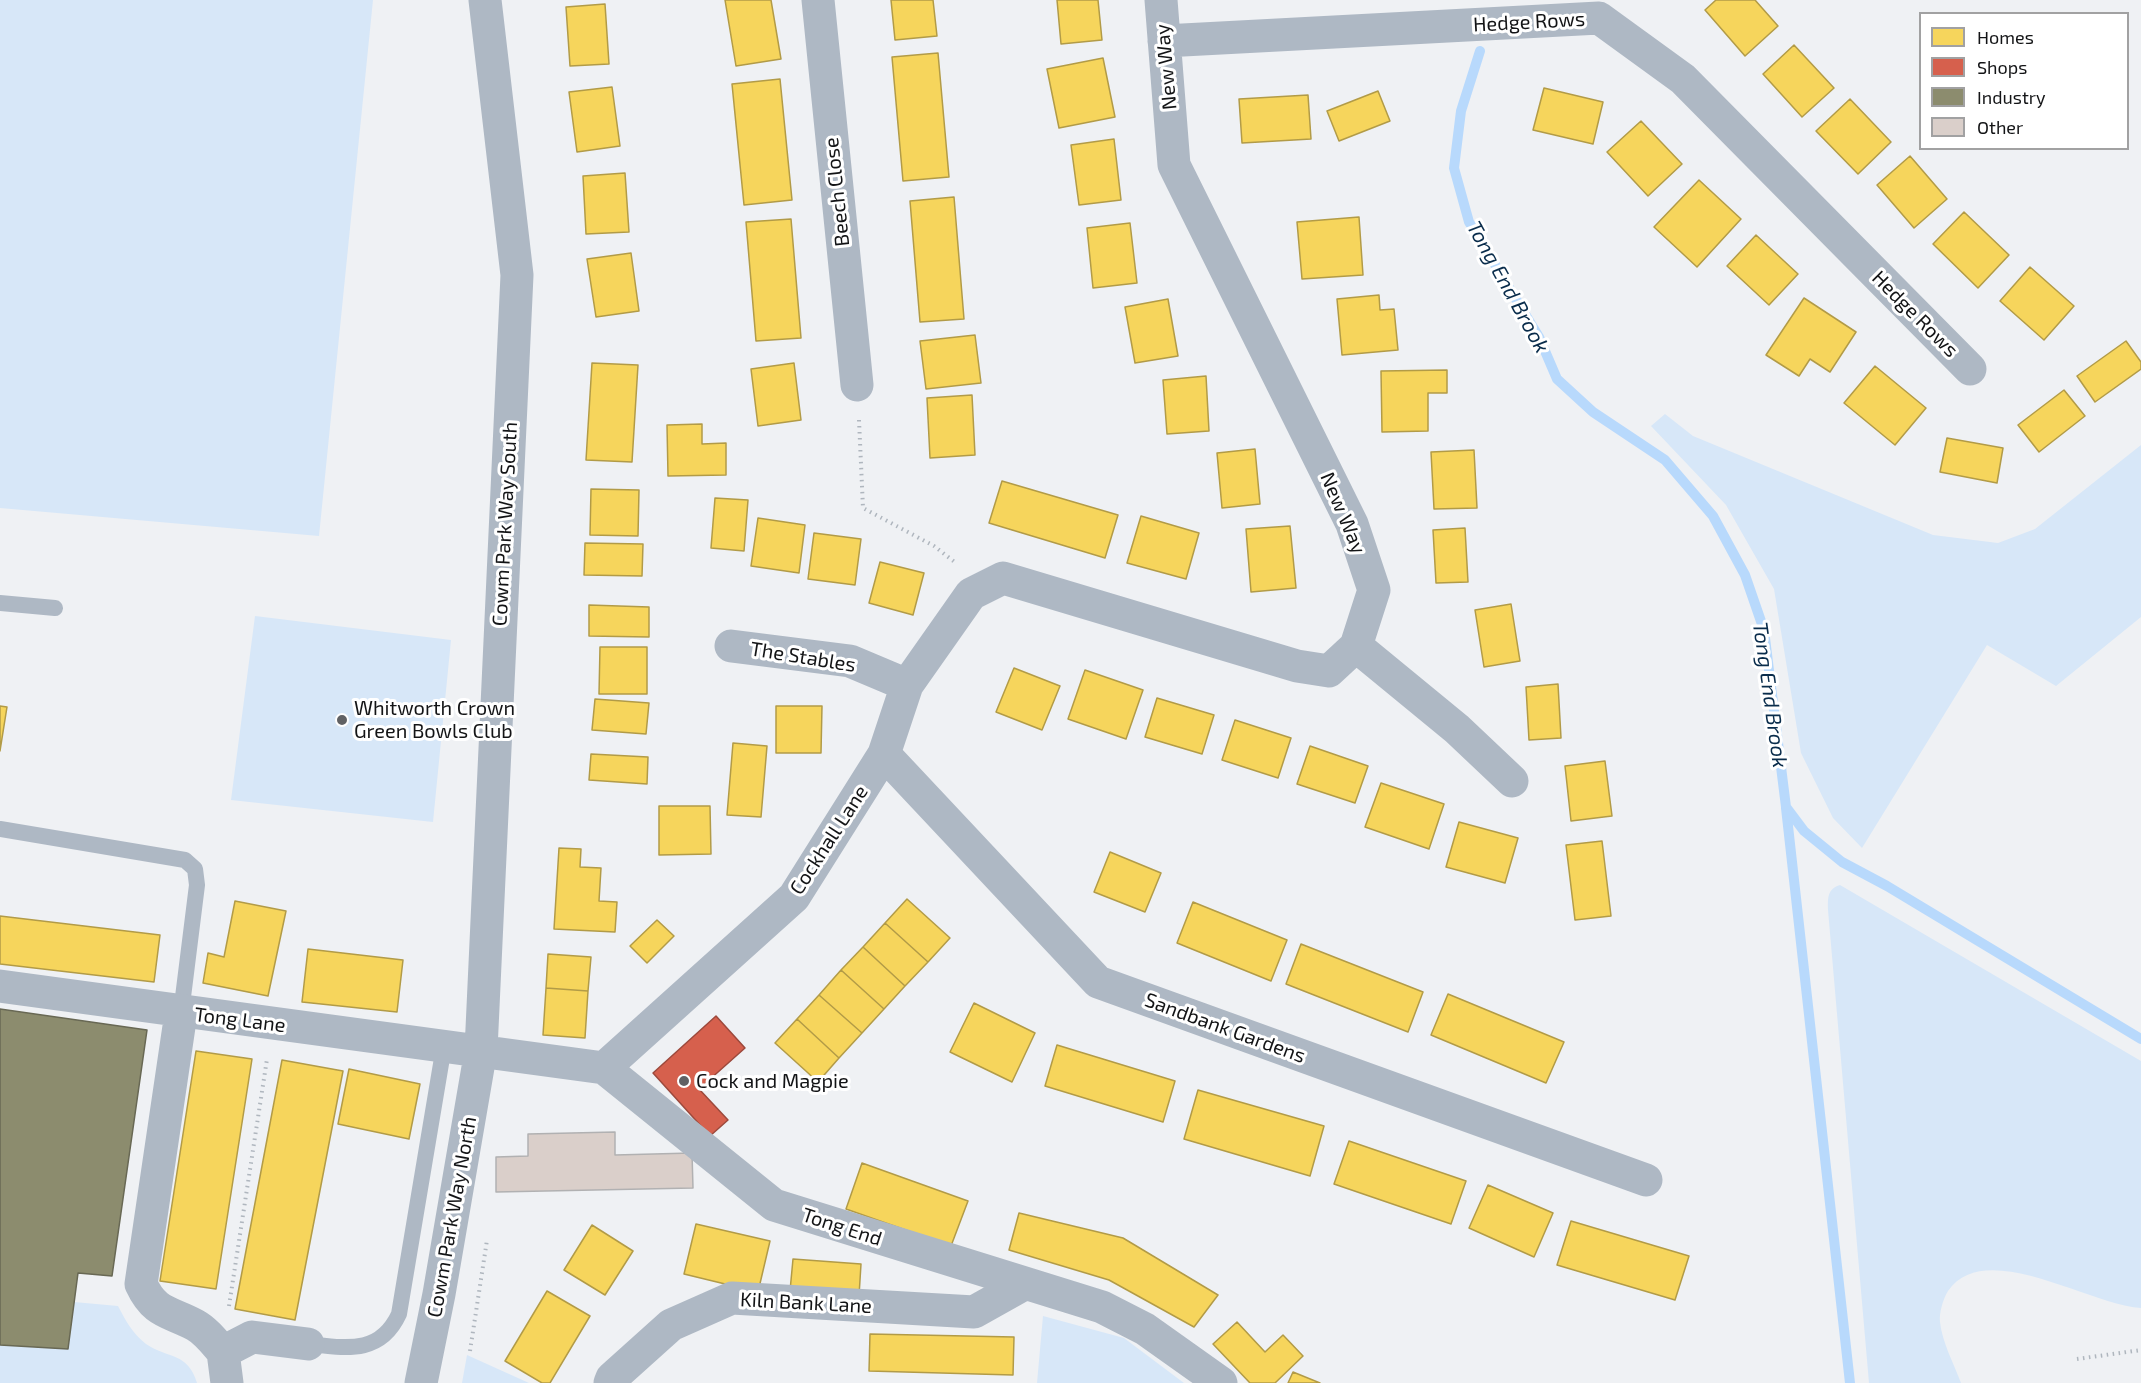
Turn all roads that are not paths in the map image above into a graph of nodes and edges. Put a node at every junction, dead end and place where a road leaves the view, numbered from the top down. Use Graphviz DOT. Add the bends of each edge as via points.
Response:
graph roads {
  1 [pos="485,0"];
  2 [pos="818,0"];
  3 [pos="1161,0"];
  4 [pos="1164,41"];
  5 [pos="1970,369"];
  6 [pos="857,385"];
  7 [pos="980,590"];
  8 [pos="0,603"];
  9 [pos="56,608"];
  10 [pos="731,646"];
  11 [pos="1356,646"];
  12 [pos="907,686"];
  13 [pos="884,753"];
  14 [pos="1512,781"];
  15 [pos="0,829"];
  16 [pos="0,987"];
  17 [pos="181,1012"];
  18 [pos="444,1046"];
  19 [pos="481,1050"];
  20 [pos="604,1068"];
  21 [pos="1646,1180"];
  22 [pos="1024,1284"];
  23 [pos="308,1344"];
  24 [pos="225,1367"];
  25 [pos="421,1383"];
  26 [pos="610,1383"];
  27 [pos="1221,1383"];
  1 -- 19 [label="street, Cowm Park Way South" via="517,275"];
  2 -- 6 [label="street, Beech Close"];
  3 -- 4 [label="street, New Way"];
  4 -- 5 [label="street, Hedge Rows" via="1599,18 1683,79"];
  4 -- 11 [label="street, New Way" via="1174,165 1352,524 1374,590"];
  7 -- 11 [label="street, New Way" via="1003,578 1297,666 1329,671"];
  7 -- 12 [label="street, Cockhall Lane"];
  8 -- 9 [label="lane"];
  10 -- 12 [label="street, The Stables" via="850,661"];
  11 -- 14 [label="street" via="1457,729"];
  12 -- 13 [label="street, Cockhall Lane"];
  13 -- 20 [label="street, Cockhall Lane" via="794,897"];
  13 -- 21 [label="street, Sandbank Gardens" via="1098,982"];
  15 -- 17 [label="lane" via="148,852 185,860 195,869 197,885"];
  16 -- 17 [label="street, Tong Lane"];
  17 -- 18 [label="street, Tong Lane"];
  17 -- 24 [label="street" via="141,1284 161,1311 197,1326"];
  18 -- 19 [label="street, Tong Lane"];
  18 -- 23 [label="lane" via="399,1314 393,1328 374,1343 343,1348"];
  19 -- 20 [label="street"];
  19 -- 25 [label="street, Cowm Park Way North"];
  20 -- 22 [label="street, Tong End" via="774,1205"];
  22 -- 26 [label="street, Kiln Bank Lane" via="974,1312 732,1298 671,1325"];
  22 -- 27 [label="street, Tong End" via="1102,1307 1145,1329"];
  23 -- 24 [label="street" via="252,1337"];
}
